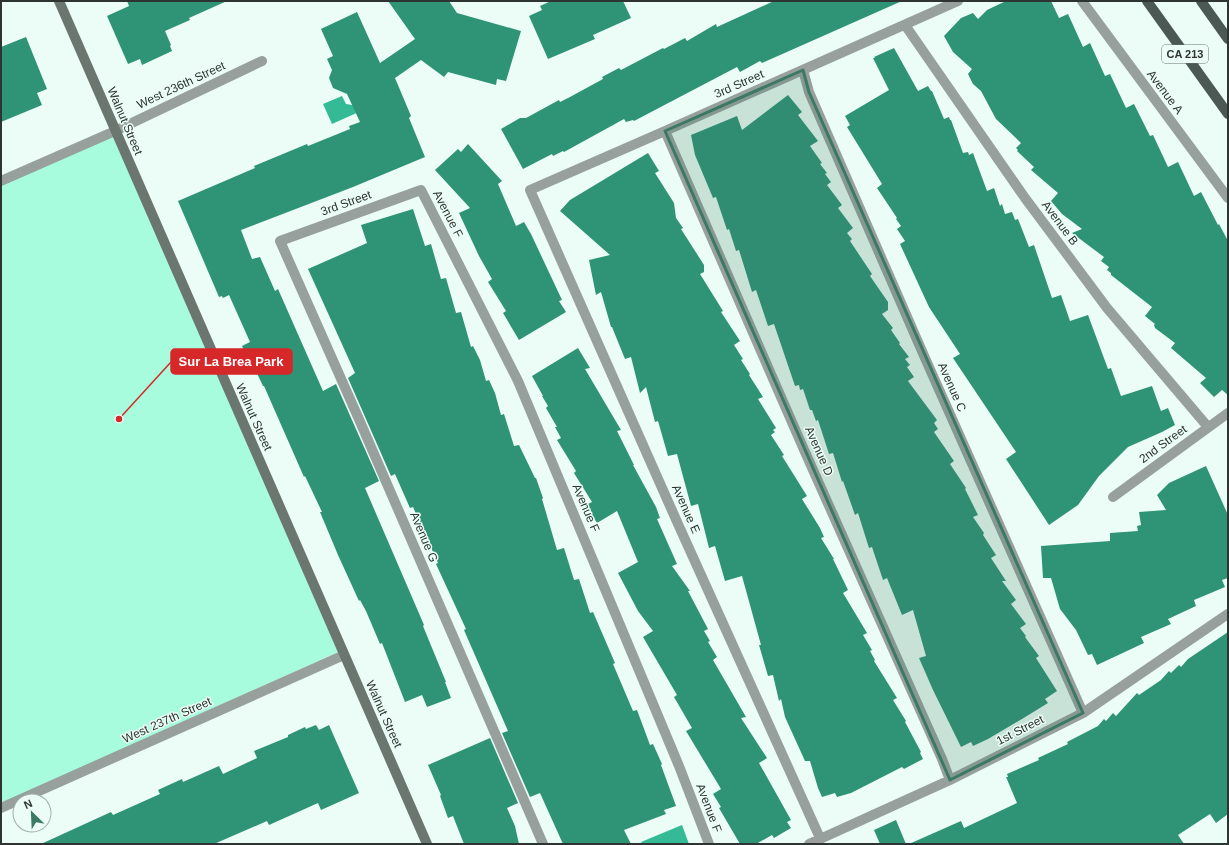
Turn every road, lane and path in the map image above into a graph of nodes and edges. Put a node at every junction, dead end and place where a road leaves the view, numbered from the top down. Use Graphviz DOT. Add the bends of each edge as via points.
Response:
graph roads {
  1 [pos="59,1"];
  2 [pos="958,1"];
  3 [pos="1082,1"];
  4 [pos="1147,1"];
  5 [pos="1201,1"];
  6 [pos="905,25"];
  7 [pos="1228,39"];
  8 [pos="262,61"];
  9 [pos="803,70"];
  10 [pos="1227,109"];
  11 [pos="115,131"];
  12 [pos="665,131"];
  13 [pos="1,181"];
  14 [pos="421,190"];
  15 [pos="530,190"];
  16 [pos="1228,198"];
  17 [pos="280,241"];
  18 [pos="1228,413"];
  19 [pos="1208,427"];
  20 [pos="1113,497"];
  21 [pos="1228,614"];
  22 [pos="344,655"];
  23 [pos="1083,713"];
  24 [pos="950,780"];
  25 [pos="1,808"];
  26 [pos="820,838"];
  27 [pos="427,844"];
  28 [pos="542,844"];
  29 [pos="709,844"];
  30 [pos="809,844"];
  1 -- 11 [label="street, Walnut Street"];
  2 -- 6 [label="street, 3rd Street"];
  3 -- 16 [label="street, Avenue A"];
  4 -- 10 [label="main road, CA 213"];
  5 -- 7 [label="main road"];
  6 -- 9 [label="street, 3rd Street"];
  6 -- 19 [label="street, Avenue B" via="1025,198 1107,308"];
  8 -- 11 [label="street, West 236th Street"];
  9 -- 12 [label="street, 3rd Street"];
  9 -- 23 [label="street, Avenue C" via="812,100"];
  11 -- 13 [label="street, West 236th Street"];
  11 -- 22 [label="street, Walnut Street"];
  12 -- 15 [label="street, 3rd Street"];
  12 -- 24 [label="street, Avenue D"];
  14 -- 17 [label="street, 3rd Street"];
  14 -- 29 [label="street, Avenue F" via="518,381 679,766"];
  15 -- 26 [label="street, Avenue E"];
  17 -- 28 [label="street, Avenue G"];
  18 -- 19 [label="street, 2nd Street"];
  19 -- 20 [label="street, 2nd Street"];
  21 -- 23 [label="street, 1st Street"];
  22 -- 25 [label="street, West 237th Street"];
  22 -- 27 [label="street, Walnut Street"];
  23 -- 24 [label="street, 1st Street"];
  24 -- 26 [label="street, 1st Street"];
  26 -- 30 [label="street, 1st Street"];
}
